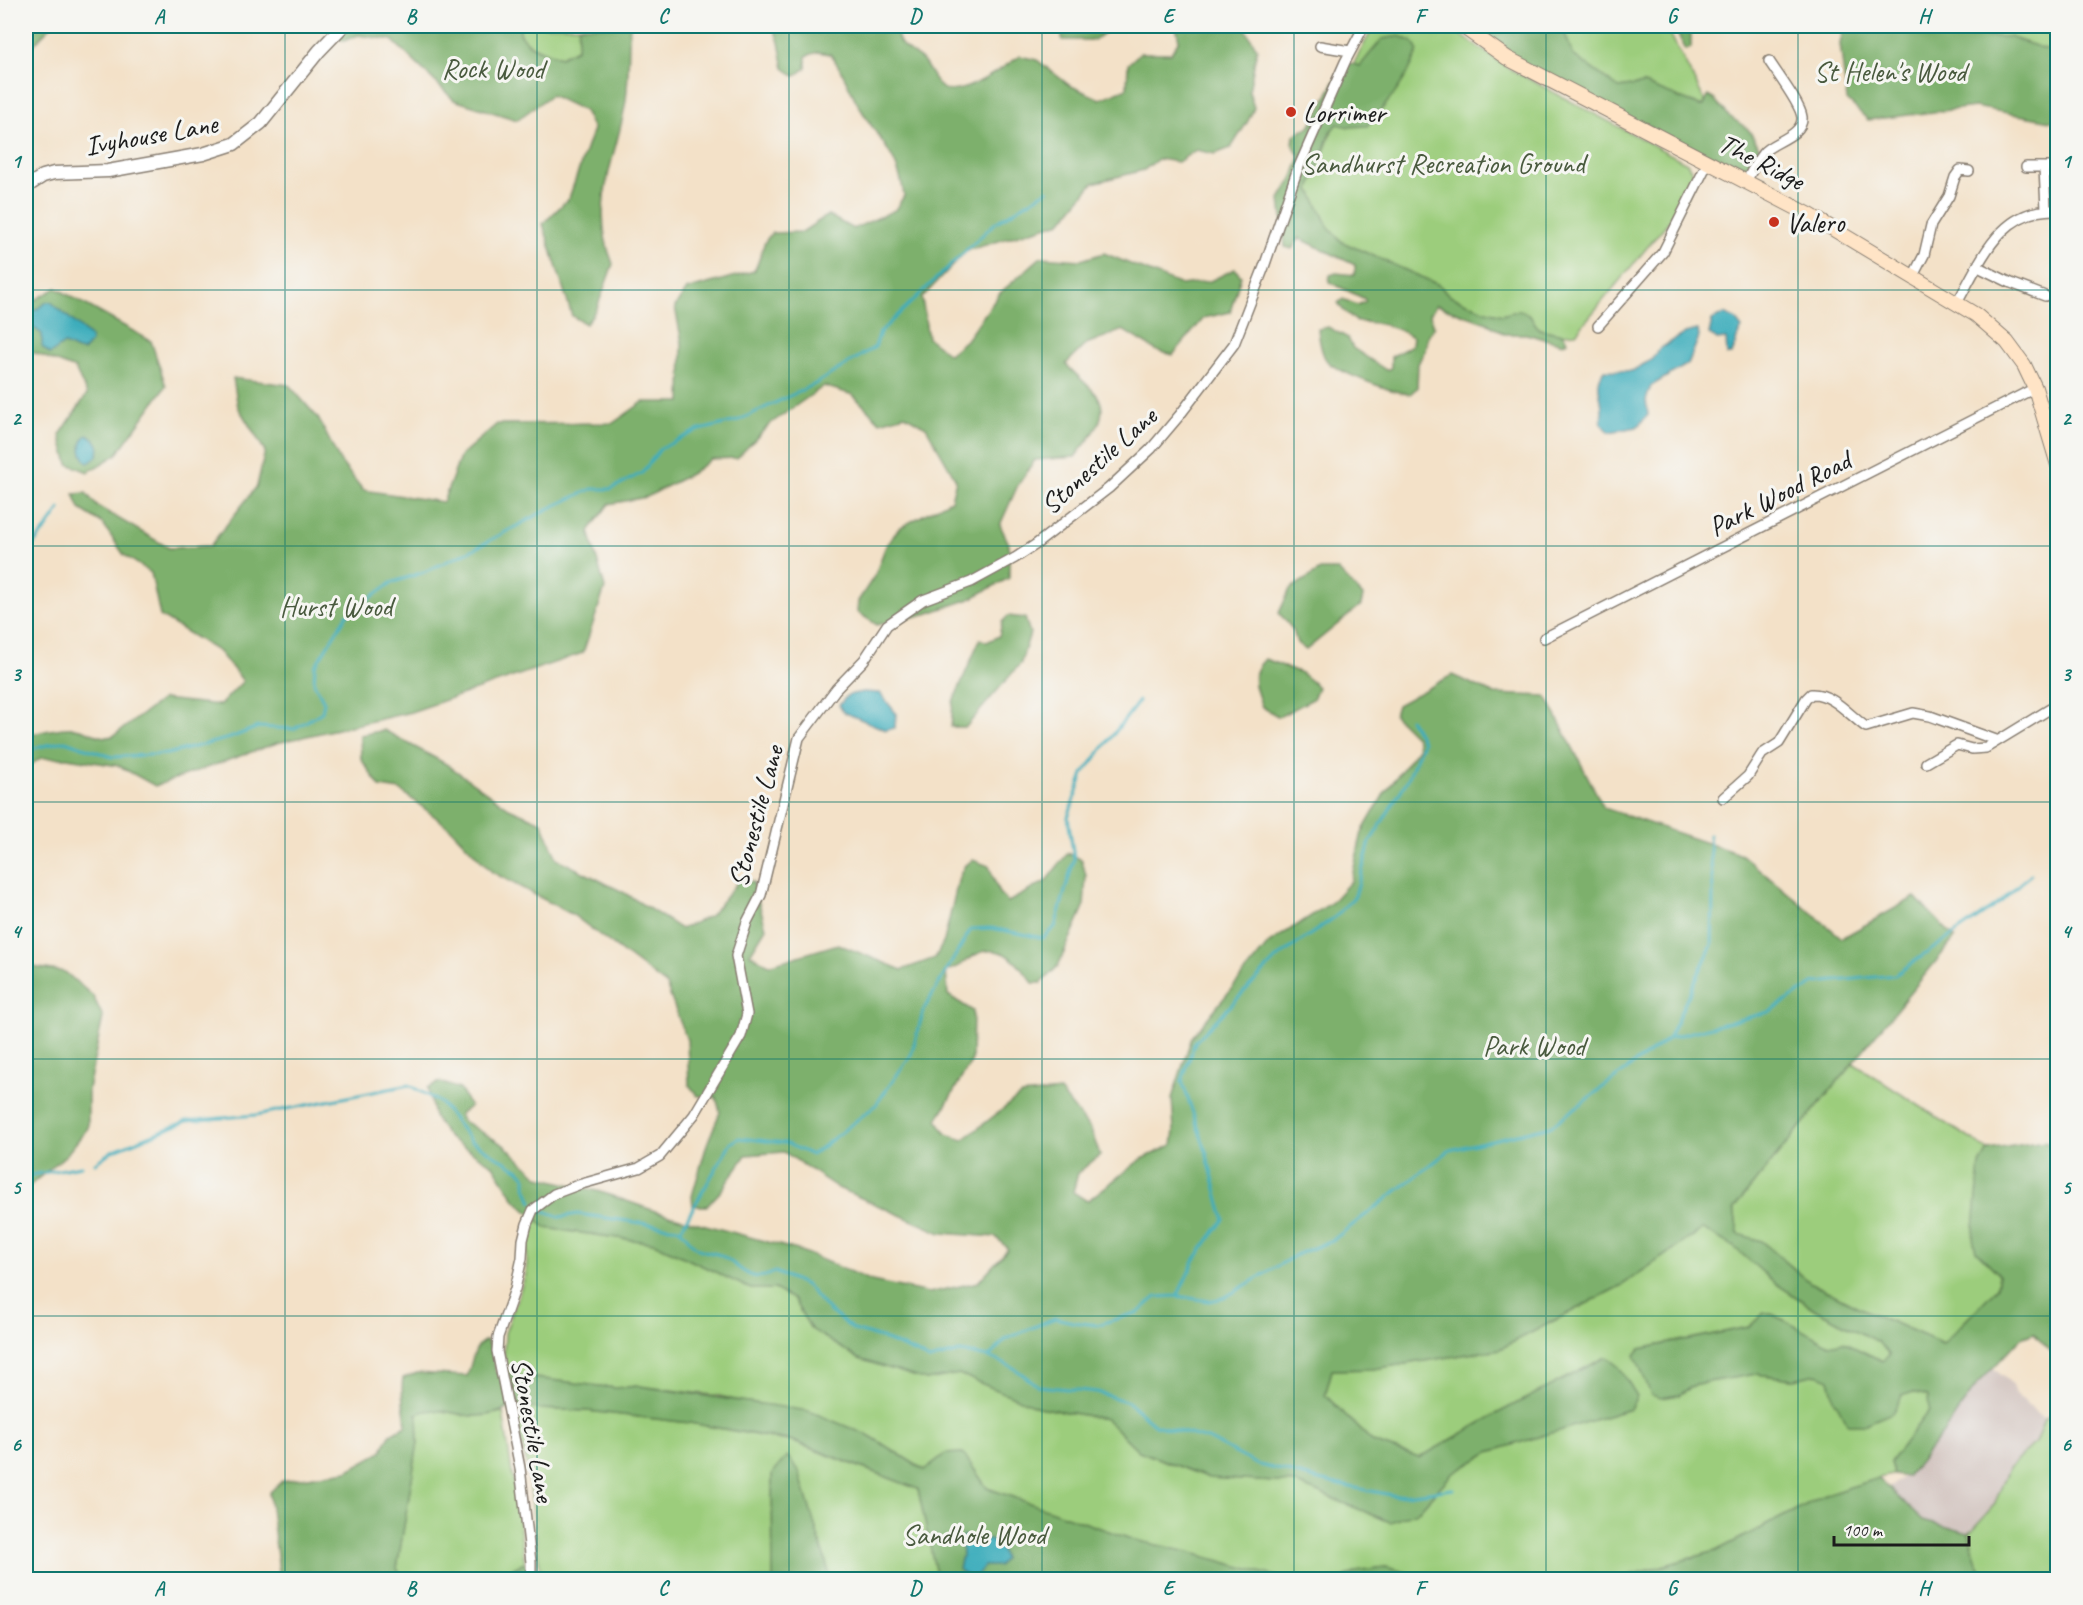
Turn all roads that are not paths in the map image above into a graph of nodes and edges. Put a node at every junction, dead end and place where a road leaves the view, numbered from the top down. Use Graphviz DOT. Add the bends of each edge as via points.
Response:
graph roads {
  1 [pos="343,26"];
  2 [pos="1364,26"];
  3 [pos="1462,26"];
  4 [pos="1320,46"];
  5 [pos="1350,51"];
  6 [pos="1768,61"];
  7 [pos="1708,162"];
  8 [pos="2026,167"];
  9 [pos="2044,167"];
  10 [pos="2058,167"];
  11 [pos="1968,171"];
  12 [pos="1746,182"];
  13 [pos="26,187"];
  14 [pos="2046,210"];
  15 [pos="2058,210"];
  16 [pos="1978,267"];
  17 [pos="1913,276"];
  18 [pos="2032,292"];
  19 [pos="2045,296"];
  20 [pos="1957,303"];
  21 [pos="2028,303"];
  22 [pos="1598,326"];
  23 [pos="2035,387"];
  24 [pos="2058,465"];
  25 [pos="1544,638"];
  26 [pos="2058,704"];
  27 [pos="1996,740"];
  28 [pos="1926,763"];
  29 [pos="1723,798"];
  30 [pos="531,1580"];
  1 -- 13 [label="street, Ivyhouse Lane" via="261,123 234,144 203,154 108,171 54,173"];
  2 -- 5 [label="street, Stonestile Lane"];
  3 -- 7 [label="main road, The Ridge" via="1525,68"];
  4 -- 5 [label="street"];
  5 -- 30 [label="street, Stonestile Lane" via="1297,171 1238,336 1179,416 1151,450 1109,488 1035,545 971,582 923,600 887,625 864,660 799,738 761,895 736,956 747,1014 741,1036 689,1121 660,1156 639,1168 554,1194 533,1210 526,1224 515,1289 497,1351 520,1468"];
  6 -- 12 [label="street" via="1802,117 1791,135 1762,153"];
  7 -- 12 [label="main road, The Ridge"];
  7 -- 22 [label="street" via="1663,252"];
  8 -- 9 [label="street"];
  9 -- 10 [label="street"];
  9 -- 14 [label="street"];
  11 -- 17 [label="street" via="1960,170 1955,177 1949,196 1931,225 1924,255"];
  12 -- 17 [label="main road, The Ridge"];
  14 -- 15 [label="street"];
  14 -- 16 [label="street" via="2021,216 2004,229"];
  16 -- 18 [label="street"];
  16 -- 20 [label="street"];
  17 -- 20 [label="main road, The Ridge"];
  18 -- 19 [label="street"];
  18 -- 21 [label="street"];
  20 -- 23 [label="main road, The Ridge" via="1995,329 2024,365"];
  23 -- 24 [label="main road, The Ridge"];
  23 -- 25 [label="street, Park Wood Road"];
  26 -- 27 [label="street"];
  27 -- 28 [label="street" via="1986,748 1957,745"];
  27 -- 29 [label="street" via="1913,713 1866,726 1820,694 1811,694 1779,743 1766,750 1748,776"];
}
